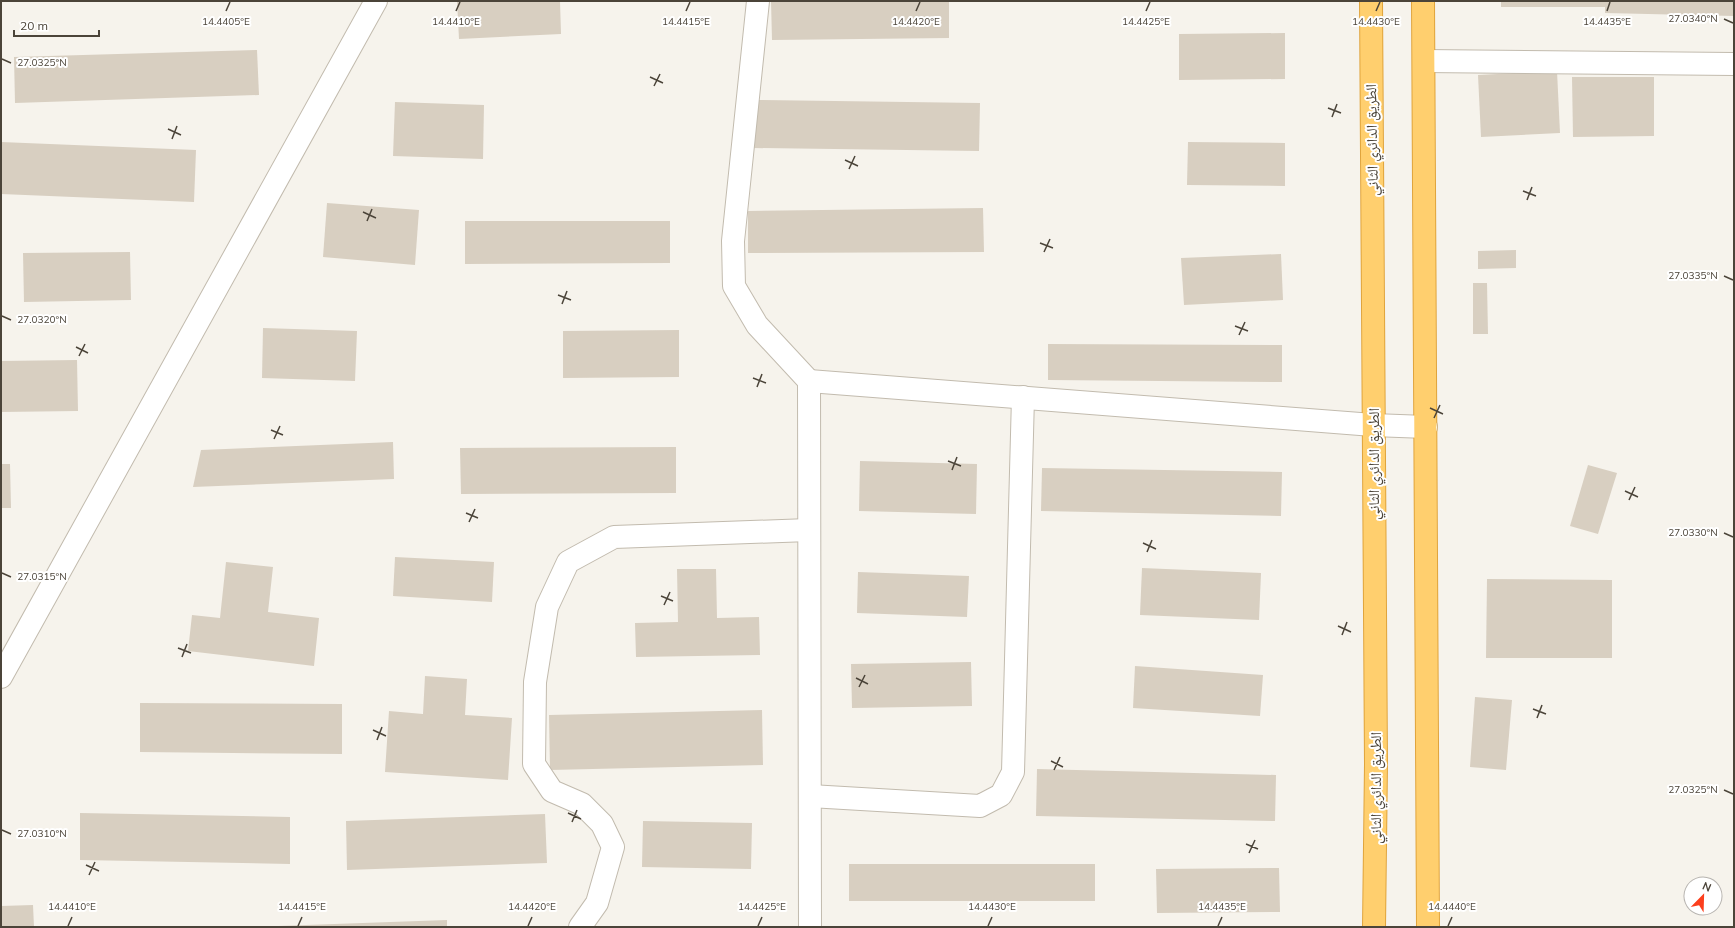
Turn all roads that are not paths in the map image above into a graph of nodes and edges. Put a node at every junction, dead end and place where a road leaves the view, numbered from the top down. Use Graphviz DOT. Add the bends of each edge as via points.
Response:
graph roads {
  1 [pos="376,1"];
  2 [pos="758,1"];
  3 [pos="1370,1"];
  4 [pos="1423,1"];
  5 [pos="1424,61"];
  6 [pos="1734,64"];
  7 [pos="809,381"];
  8 [pos="1023,398"];
  9 [pos="1373,425"];
  10 [pos="1426,427"];
  11 [pos="809,530"];
  12 [pos="1,677"];
  13 [pos="810,796"];
  14 [pos="580,927"];
  15 [pos="810,927"];
  16 [pos="1374,927"];
  17 [pos="1428,927"];
  1 -- 12 [label="street"];
  2 -- 7 [label="street" via="733,241 734,286 757,325"];
  3 -- 9 [label="highway, الطريق الدائري الثاني"];
  4 -- 5 [label="highway"];
  5 -- 6 [label="street"];
  5 -- 10 [label="highway"];
  7 -- 8 [label="street"];
  7 -- 11 [label="street"];
  8 -- 9 [label="street"];
  8 -- 13 [label="street" via="1013,772 1001,795 980,806"];
  9 -- 10 [label="street"];
  9 -- 16 [label="highway, الطريق الدائري الثاني" via="1376,764"];
  10 -- 17 [label="highway"];
  11 -- 13 [label="street"];
  11 -- 14 [label="street" via="614,537 568,562 546,614 535,682 534,764 552,791 582,804 602,824 614,847 597,903"];
  13 -- 15 [label="street"];
}
